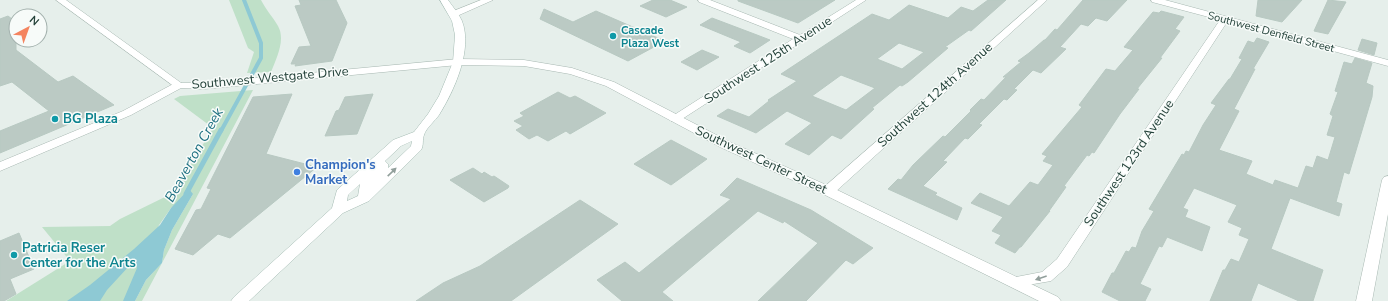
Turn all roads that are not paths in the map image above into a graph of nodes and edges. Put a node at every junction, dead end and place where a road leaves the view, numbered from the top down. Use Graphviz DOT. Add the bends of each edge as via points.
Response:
graph roads {
  1 [pos="60,0"];
  2 [pos="444,0"];
  3 [pos="489,0"];
  4 [pos="702,0"];
  5 [pos="862,0"];
  6 [pos="1043,0"];
  7 [pos="1155,0"];
  8 [pos="454,14"];
  9 [pos="1225,19"];
  10 [pos="801,39"];
  11 [pos="458,62"];
  12 [pos="1388,63"];
  13 [pos="179,85"];
  14 [pos="675,119"];
  15 [pos="418,134"];
  16 [pos="376,161"];
  17 [pos="0,167"];
  18 [pos="1388,180"];
  19 [pos="828,192"];
  20 [pos="364,198"];
  21 [pos="338,210"];
  22 [pos="1383,228"];
  23 [pos="1016,282"];
  24 [pos="239,301"];
  25 [pos="1053,301"];
  26 [pos="1364,301"];
  1 -- 13 [label="street, Southwest Westgate Drive"];
  2 -- 8 [label="street"];
  3 -- 8 [label="street"];
  4 -- 10 [label="street"];
  5 -- 10 [label="street, Southwest 125th Avenue"];
  6 -- 19 [label="street, Southwest 124th Avenue"];
  7 -- 9 [label="street, Southwest Denfield Street"];
  8 -- 11 [label="street" via="460,32"];
  9 -- 12 [label="street, Southwest Denfield Street"];
  9 -- 23 [label="street, Southwest 123rd Avenue, one-way" via="1062,263 1046,277"];
  10 -- 14 [label="street, Southwest 125th Avenue"];
  11 -- 13 [label="street, Southwest Westgate Drive" via="233,84"];
  11 -- 14 [label="street, Southwest Center Street" via="524,63 572,71 610,84"];
  11 -- 15 [label="street" via="444,96"];
  13 -- 17 [label="street" via="127,113"];
  14 -- 19 [label="street, Southwest Center Street"];
  15 -- 16 [label="street" via="397,143"];
  20 -- 15 [label="street, one-way" via="417,147"];
  16 -- 20 [label="street" via="382,164 382,168 366,184"];
  16 -- 21 [label="street" via="342,193"];
  18 -- 22 [label="street"];
  19 -- 23 [label="street, Southwest Center Street"];
  20 -- 21 [label="street"];
  21 -- 24 [label="street"];
  22 -- 26 [label="street"];
  23 -- 25 [label="street, Southwest Center Street"];
}
